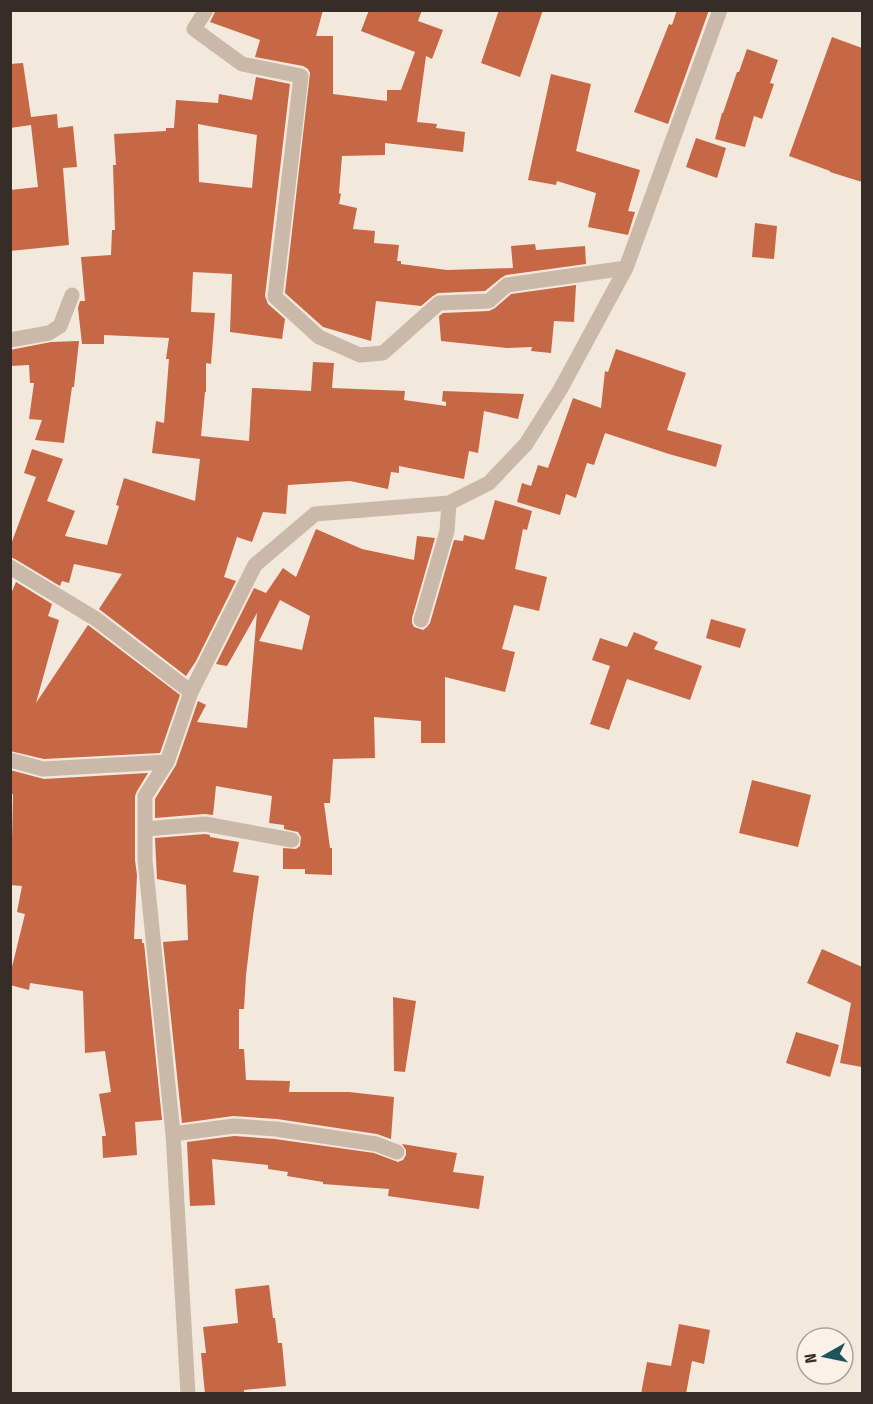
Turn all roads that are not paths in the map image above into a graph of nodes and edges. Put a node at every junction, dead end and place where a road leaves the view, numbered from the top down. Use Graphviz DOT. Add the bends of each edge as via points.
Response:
graph roads {
  1 [pos="206,10"];
  2 [pos="720,10"];
  3 [pos="626,268"];
  4 [pos="72,295"];
  5 [pos="10,340"];
  6 [pos="449,503"];
  7 [pos="10,567"];
  8 [pos="421,620"];
  9 [pos="190,692"];
  10 [pos="10,760"];
  11 [pos="166,762"];
  12 [pos="145,829"];
  13 [pos="292,840"];
  14 [pos="173,1134"];
  15 [pos="398,1152"];
  16 [pos="188,1394"];
  1 -- 3 [label="street" via="194,29 242,64 301,76 275,297 319,337 360,355 383,353 439,303 489,301 507,285"];
  2 -- 3 [label="street"];
  3 -- 6 [label="street" via="526,444 489,483"];
  4 -- 5 [label="street" via="60,326 49,333"];
  6 -- 8 [label="street" via="447,531"];
  6 -- 9 [label="street" via="315,514 255,565"];
  7 -- 9 [label="street" via="96,619"];
  9 -- 11 [label="street"];
  10 -- 11 [label="street" via="44,770"];
  11 -- 12 [label="street" via="145,796"];
  12 -- 13 [label="street" via="205,824"];
  12 -- 14 [label="street"];
  14 -- 15 [label="street" via="234,1126 276,1128 376,1144"];
  14 -- 16 [label="street"];
}
